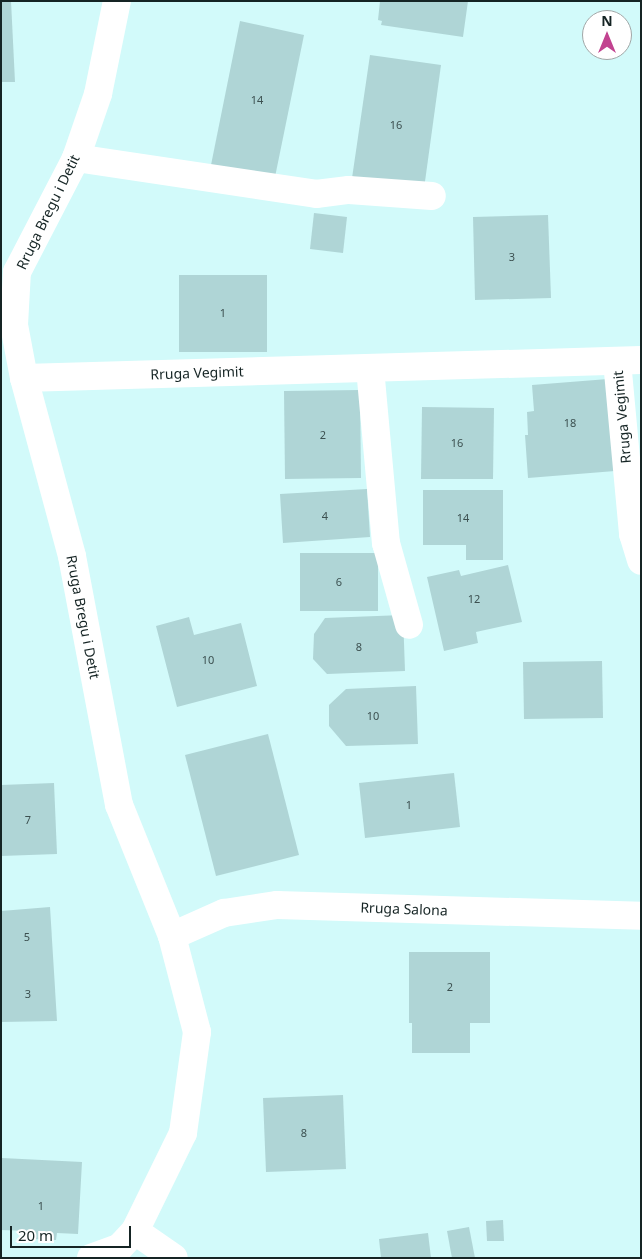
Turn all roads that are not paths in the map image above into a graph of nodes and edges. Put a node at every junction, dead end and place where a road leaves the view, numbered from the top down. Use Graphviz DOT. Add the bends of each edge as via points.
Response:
graph roads {
  1 [pos="117,1"];
  2 [pos="76,158"];
  3 [pos="432,196"];
  4 [pos="629,361"];
  5 [pos="370,368"];
  6 [pos="24,378"];
  7 [pos="641,561"];
  8 [pos="409,625"];
  9 [pos="641,916"];
  10 [pos="172,936"];
  11 [pos="135,1231"];
  12 [pos="91,1258"];
  13 [pos="174,1258"];
  1 -- 2 [label="street, Rruga Bregu i Detit" via="98,94"];
  2 -- 3 [label="street" via="316,194 349,190"];
  2 -- 6 [label="street, Rruga Bregu i Detit" via="17,272 14,325"];
  4 -- 5 [label="street, Rruga Vegimit"];
  4 -- 7 [label="street, Rruga Vegimit" via="633,534"];
  5 -- 6 [label="street, Rruga Vegimit"];
  5 -- 8 [label="street" via="386,543"];
  6 -- 10 [label="street, Rruga Bregu i Detit" via="72,556 119,805"];
  9 -- 10 [label="street, Rruga Salona" via="277,905 224,913"];
  10 -- 11 [label="street, Rruga Bregu i Detit" via="197,1032 183,1134"];
  11 -- 12 [label="street, Rruga Bregu i Detit" via="118,1248"];
  11 -- 13 [label="street"];
}
